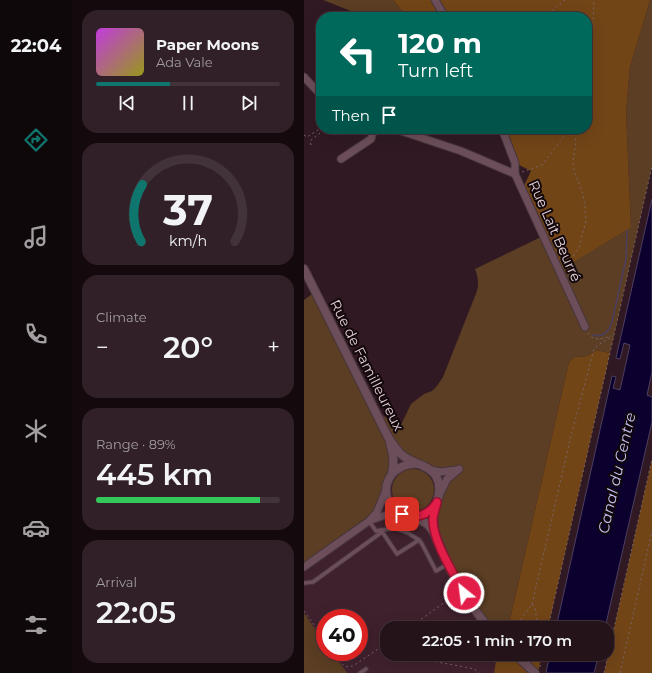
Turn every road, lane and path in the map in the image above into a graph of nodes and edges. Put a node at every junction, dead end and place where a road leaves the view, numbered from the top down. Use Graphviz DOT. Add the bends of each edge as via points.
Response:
graph roads {
  1 [pos="435,0"];
  2 [pos="565,0"];
  3 [pos="594,0"];
  4 [pos="442,12"];
  5 [pos="550,12"];
  6 [pos="592,22"];
  7 [pos="304,77"];
  8 [pos="316,90"];
  9 [pos="316,132"];
  10 [pos="319,134"];
  11 [pos="372,134"];
  12 [pos="410,134"];
  13 [pos="504,134"];
  14 [pos="565,134"];
  15 [pos="574,134"];
  16 [pos="304,135"];
  17 [pos="311,145"];
  18 [pos="341,159"];
  19 [pos="652,166"];
  20 [pos="516,174"];
  21 [pos="304,269"];
  22 [pos="559,271"];
  23 [pos="585,327"];
  24 [pos="614,336"];
  25 [pos="388,438"];
  26 [pos="652,459"];
  27 [pos="418,464"];
  28 [pos="431,470"];
  29 [pos="392,474"];
  30 [pos="386,488"];
  31 [pos="438,499"];
  32 [pos="405,516"];
  33 [pos="368,521"];
  34 [pos="381,531"];
  35 [pos="652,531"];
  36 [pos="419,540"];
  37 [pos="437,540"];
  38 [pos="448,564"];
  39 [pos="304,567"];
  40 [pos="304,583"];
  41 [pos="448,596"];
  42 [pos="532,604"];
  43 [pos="304,611"];
  44 [pos="418,621"];
  45 [pos="483,621"];
  46 [pos="520,621"];
  47 [pos="537,621"];
  48 [pos="550,621"];
  49 [pos="316,628"];
  50 [pos="380,648"];
  51 [pos="368,656"];
  52 [pos="339,661"];
  53 [pos="360,661"];
  54 [pos="433,661"];
  55 [pos="524,661"];
  56 [pos="366,669"];
  57 [pos="537,670"];
  58 [pos="360,673"];
  59 [pos="479,673"];
  60 [pos="604,673"];
  61 [pos="620,673"];
  1 -- 4 [label="street"];
  2 -- 5 [label="path"];
  3 -- 6 [label="path"];
  7 -- 8 [label="street"];
  9 -- 16 [label="path" via="307,137"];
  10 -- 17 [label="path" via="310,141"];
  11 -- 18 [label="street" via="371,139"];
  12 -- 20 [label="street, Rue Lait Beurré" via="461,151"];
  13 -- 20 [label="street" via="515,163"];
  14 -- 20 [label="path" via="542,165"];
  15 -- 22 [label="path" via="574,171 583,194 586,221 579,246 569,263"];
  19 -- 24 [label="path"];
  20 -- 22 [label="street, Rue Lait Beurré"];
  21 -- 25 [label="street, Rue de Familleureux"];
  22 -- 23 [label="street, Rue Lait Beurré"];
  23 -- 24 [label="path" via="593,339"];
  24 -- 42 [label="path" via="594,349"];
  24 -- 48 [label="path"];
  25 -- 27 [label="street, Rue de Familleureux" via="401,454"];
  25 -- 29 [label="street" via="393,454"];
  26 -- 60 [label="path"];
  27 -- 28 [label="street, Rue de Familleureux"];
  27 -- 29 [label="street" via="401,466"];
  28 -- 31 [label="street" via="440,486"];
  28 -- 31 [label="street" via="447,472 459,469 447,479"];
  29 -- 30 [label="street"];
  30 -- 32 [label="street" via="391,505"];
  30 -- 33 [label="street" via="377,512"];
  31 -- 32 [label="street" via="434,507 423,515"];
  31 -- 37 [label="street" via="433,519"];
  32 -- 33 [label="street" via="389,514"];
  32 -- 37 [label="street" via="430,527"];
  33 -- 34 [label="lane" via="376,530"];
  33 -- 39 [label="street"];
  34 -- 36 [label="lane" via="398,529"];
  34 -- 36 [label="lane" via="398,554"];
  34 -- 40 [label="lane" via="313,582"];
  35 -- 61 [label="path"];
  36 -- 38 [label="lane" via="436,571"];
  37 -- 38 [label="street"];
  38 -- 45 [label="street" via="468,601"];
  41 -- 44 [label="path" via="445,602"];
  42 -- 46 [label="path"];
  42 -- 47 [label="path" via="535,607"];
  43 -- 49 [label="path"];
  50 -- 51 [label="path"];
  52 -- 53 [label="path" via="345,668 349,668"];
  54 -- 59 [label="path" via="470,668"];
  55 -- 57 [label="street"];
  56 -- 58 [label="lane"];
}
